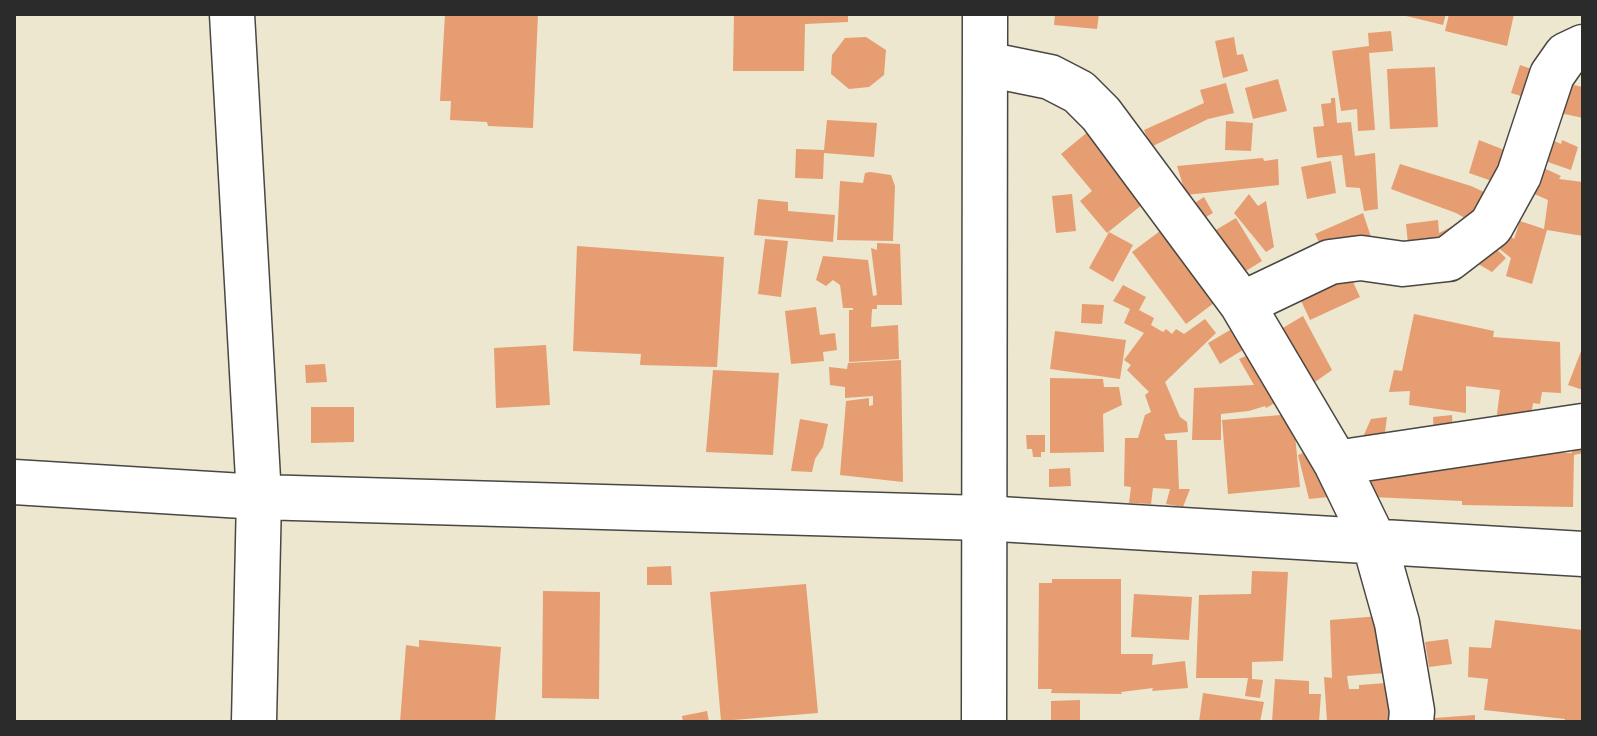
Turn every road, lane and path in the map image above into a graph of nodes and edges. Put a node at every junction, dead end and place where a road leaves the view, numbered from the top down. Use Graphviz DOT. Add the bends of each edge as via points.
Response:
graph roads {
  1 [pos="232,14"];
  2 [pos="985,14"];
  3 [pos="1583,47"];
  4 [pos="986,64"];
  5 [pos="1242,304"];
  6 [pos="1583,426"];
  7 [pos="1336,463"];
  8 [pos="14,482"];
  9 [pos="259,497"];
  10 [pos="982,518"];
  11 [pos="1374,541"];
  12 [pos="1583,554"];
  13 [pos="254,722"];
  14 [pos="984,722"];
  15 [pos="1411,722"];
  1 -- 9 [label="street"];
  2 -- 4 [label="street"];
  3 -- 5 [label="street" via="1566,55 1552,75 1519,175 1491,226 1448,259 1330,262"];
  4 -- 5 [label="street" via="1050,77 1079,92 1101,114"];
  4 -- 10 [label="street"];
  5 -- 7 [label="street"];
  6 -- 7 [label="street"];
  7 -- 11 [label="street"];
  8 -- 9 [label="street"];
  9 -- 10 [label="street"];
  9 -- 13 [label="street"];
  10 -- 11 [label="street"];
  10 -- 14 [label="street"];
  11 -- 12 [label="street"];
  11 -- 15 [label="street" via="1397,623"];
}
